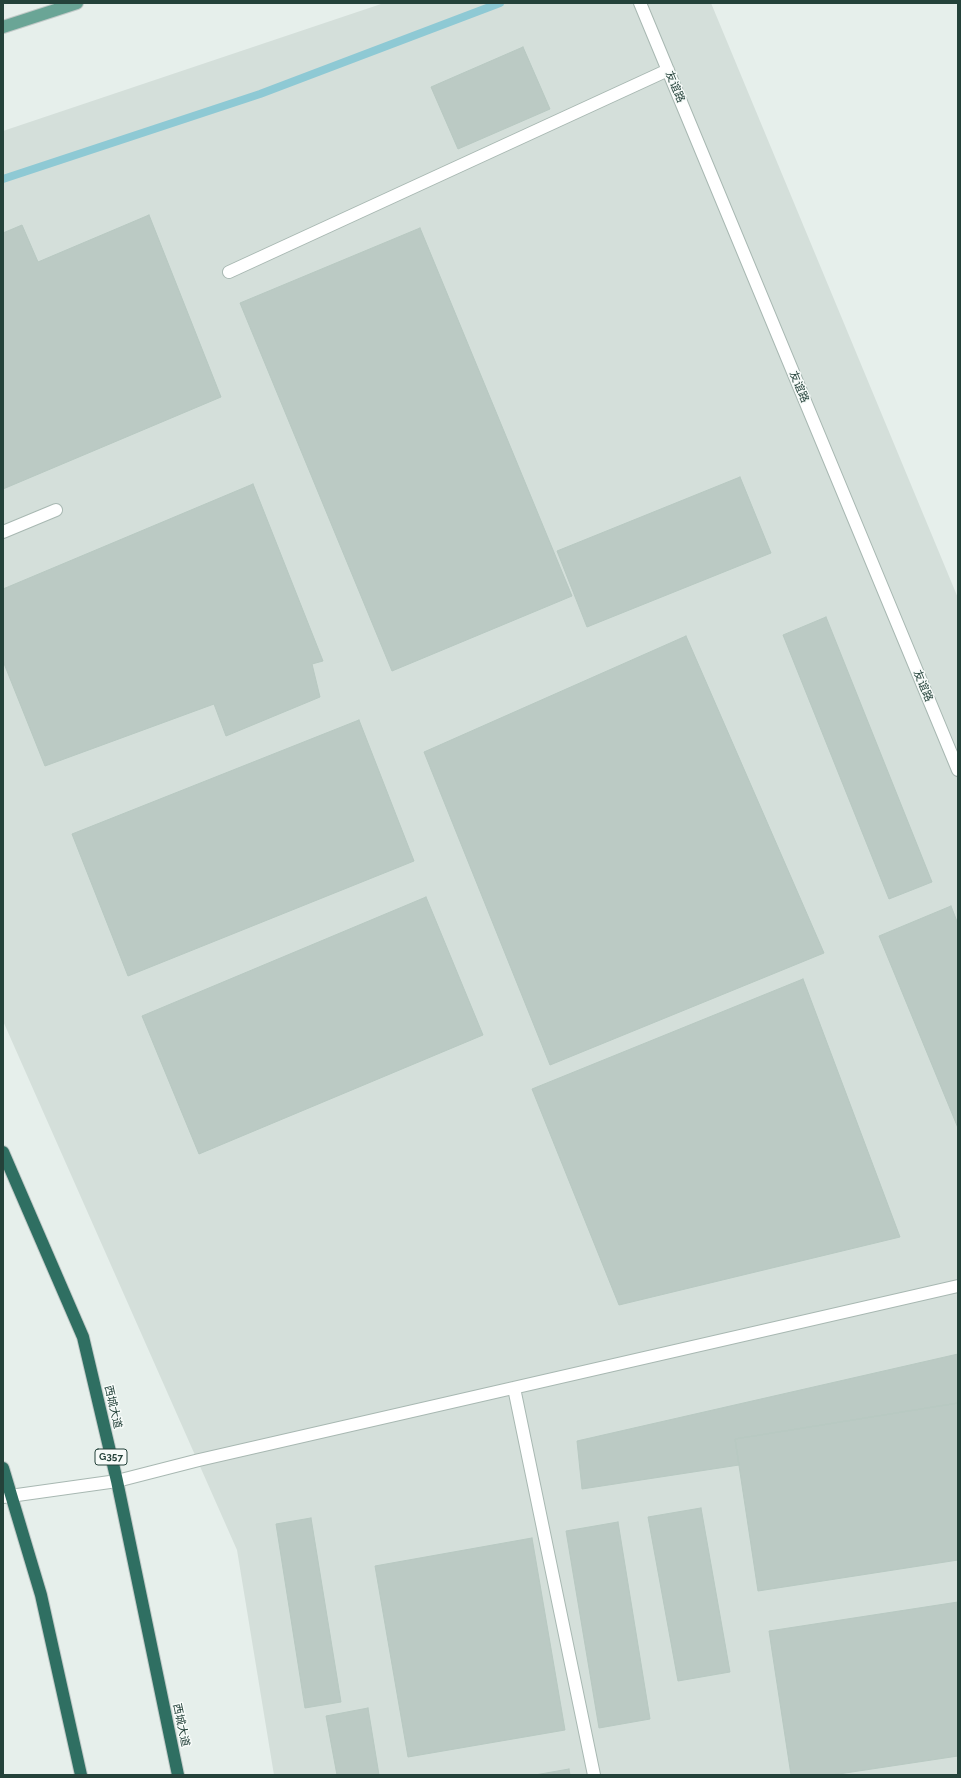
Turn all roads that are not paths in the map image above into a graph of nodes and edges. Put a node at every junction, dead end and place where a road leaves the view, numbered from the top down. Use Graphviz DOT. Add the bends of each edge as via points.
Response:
graph roads {
  1 [pos="77,3"];
  2 [pos="640,3"];
  3 [pos="3,27"];
  4 [pos="668,70"];
  5 [pos="229,272"];
  6 [pos="56,510"];
  7 [pos="3,532"];
  8 [pos="958,770"];
  9 [pos="3,1152"];
  10 [pos="958,1286"];
  11 [pos="514,1388"];
  12 [pos="3,1468"];
  13 [pos="117,1482"];
  14 [pos="7,1496"];
  15 [pos="81,1775"];
  16 [pos="178,1775"];
  17 [pos="594,1775"];
  1 -- 3 [label="main road"];
  2 -- 4 [label="street, 友谊路"];
  4 -- 5 [label="street"];
  4 -- 8 [label="street, 友谊路"];
  6 -- 7 [label="street"];
  9 -- 13 [label="highway, 西城大道 / G357" via="83,1337"];
  10 -- 11 [label="street"];
  11 -- 13 [label="street" via="198,1460"];
  11 -- 17 [label="street"];
  12 -- 14 [label="highway"];
  13 -- 14 [label="street"];
  13 -- 16 [label="highway, 西城大道 / G357"];
  14 -- 15 [label="highway" via="40,1595"];
}
